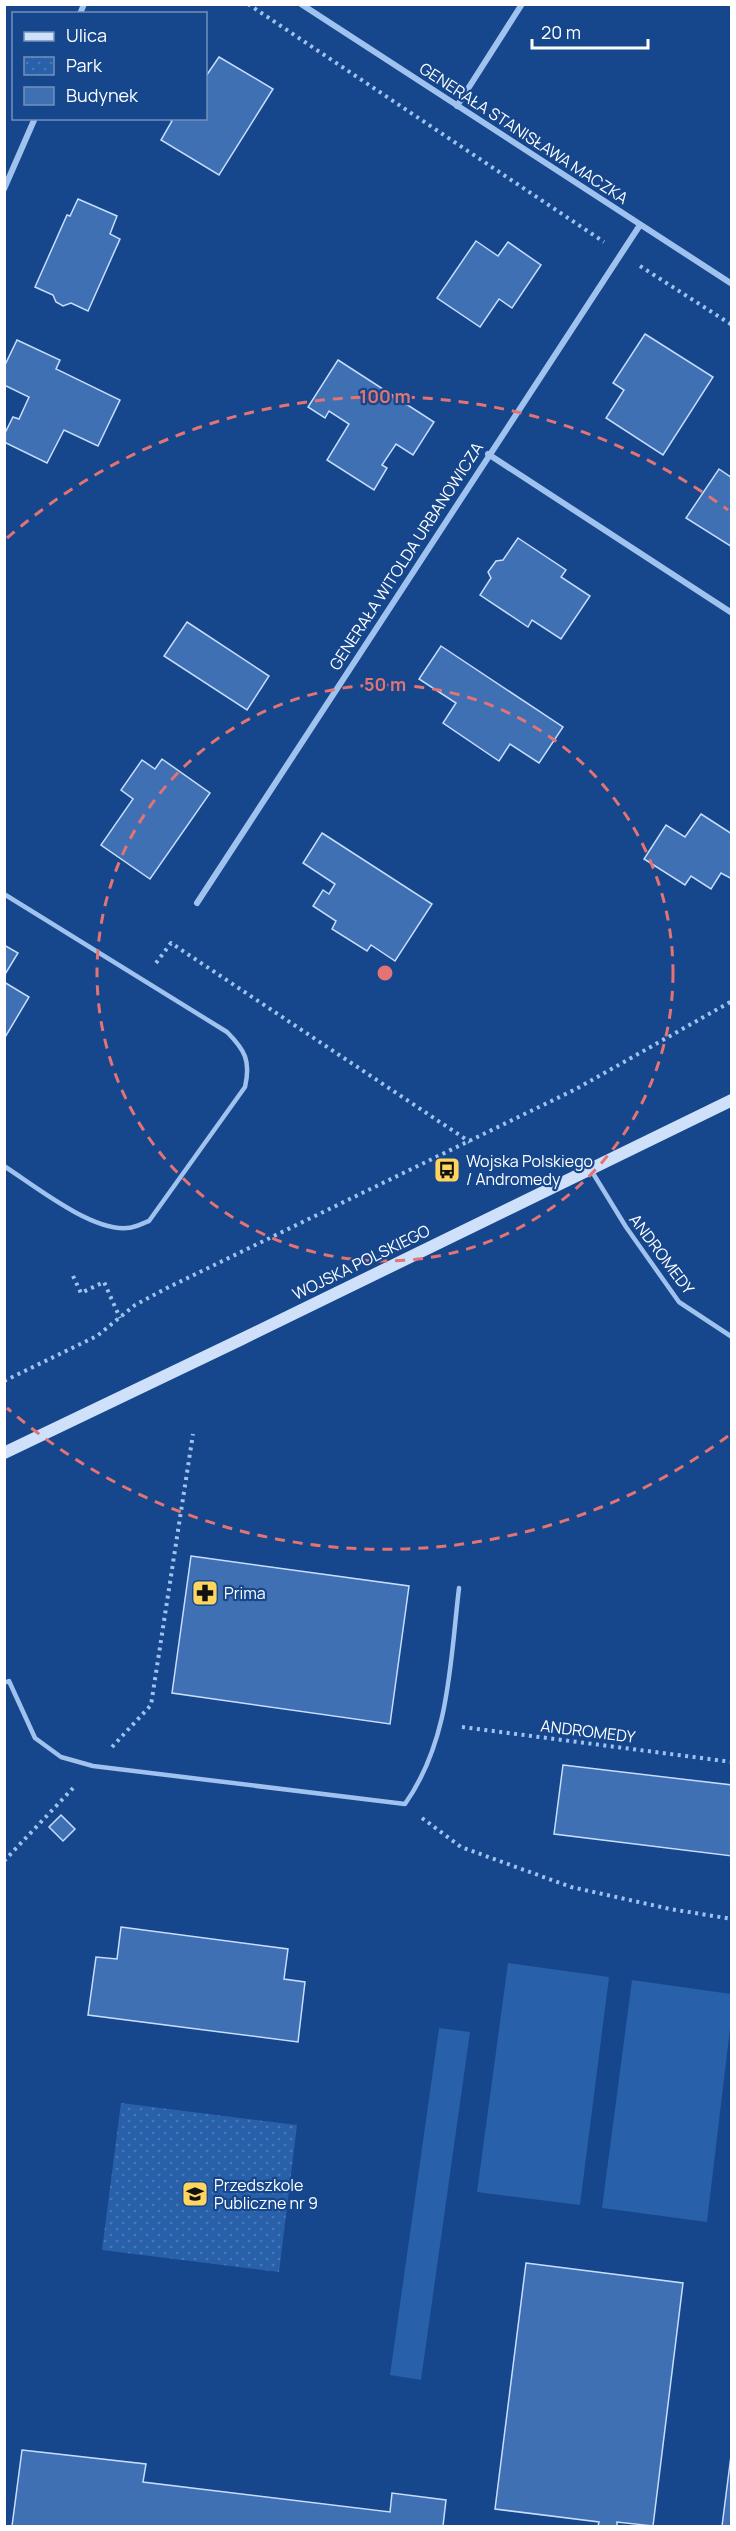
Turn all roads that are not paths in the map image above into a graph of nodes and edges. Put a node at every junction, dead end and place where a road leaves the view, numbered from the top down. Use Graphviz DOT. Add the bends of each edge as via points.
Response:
graph roads {
  1 [pos="301,4"];
  2 [pos="522,4"];
  3 [pos="457,106"];
  4 [pos="34,120"];
  5 [pos="4,189"];
  6 [pos="640,225"];
  7 [pos="732,284"];
  8 [pos="488,454"];
  9 [pos="732,613"];
  10 [pos="4,894"];
  11 [pos="197,903"];
  12 [pos="732,1100"];
  13 [pos="4,1166"];
  14 [pos="590,1169"];
  15 [pos="732,1337"];
  16 [pos="4,1453"];
  17 [pos="459,1588"];
  18 [pos="4,1683"];
  1 -- 3 [label="street, GENERAŁA STANISŁAWA MACZKA"];
  2 -- 3 [label="street"];
  3 -- 6 [label="street, GENERAŁA STANISŁAWA MACZKA"];
  4 -- 5 [label="street"];
  6 -- 7 [label="street, GENERAŁA STANISŁAWA MACZKA"];
  6 -- 8 [label="street, GENERAŁA WITOLDA URBANOWICZA"];
  8 -- 9 [label="street"];
  8 -- 11 [label="street, GENERAŁA WITOLDA URBANOWICZA"];
  10 -- 13 [label="lane" via="227,1032 245,1053 249,1070 245,1087 149,1221 129,1228 108,1227 86,1218"];
  12 -- 14 [label="street, WOJSKA POLSKIEGO"];
  14 -- 15 [label="lane, ANDROMEDY" via="679,1302"];
  14 -- 16 [label="street, WOJSKA POLSKIEGO"];
  17 -- 18 [label="lane" via="442,1724 428,1768 405,1804 93,1766 61,1757 34,1738 9,1681"];
}
